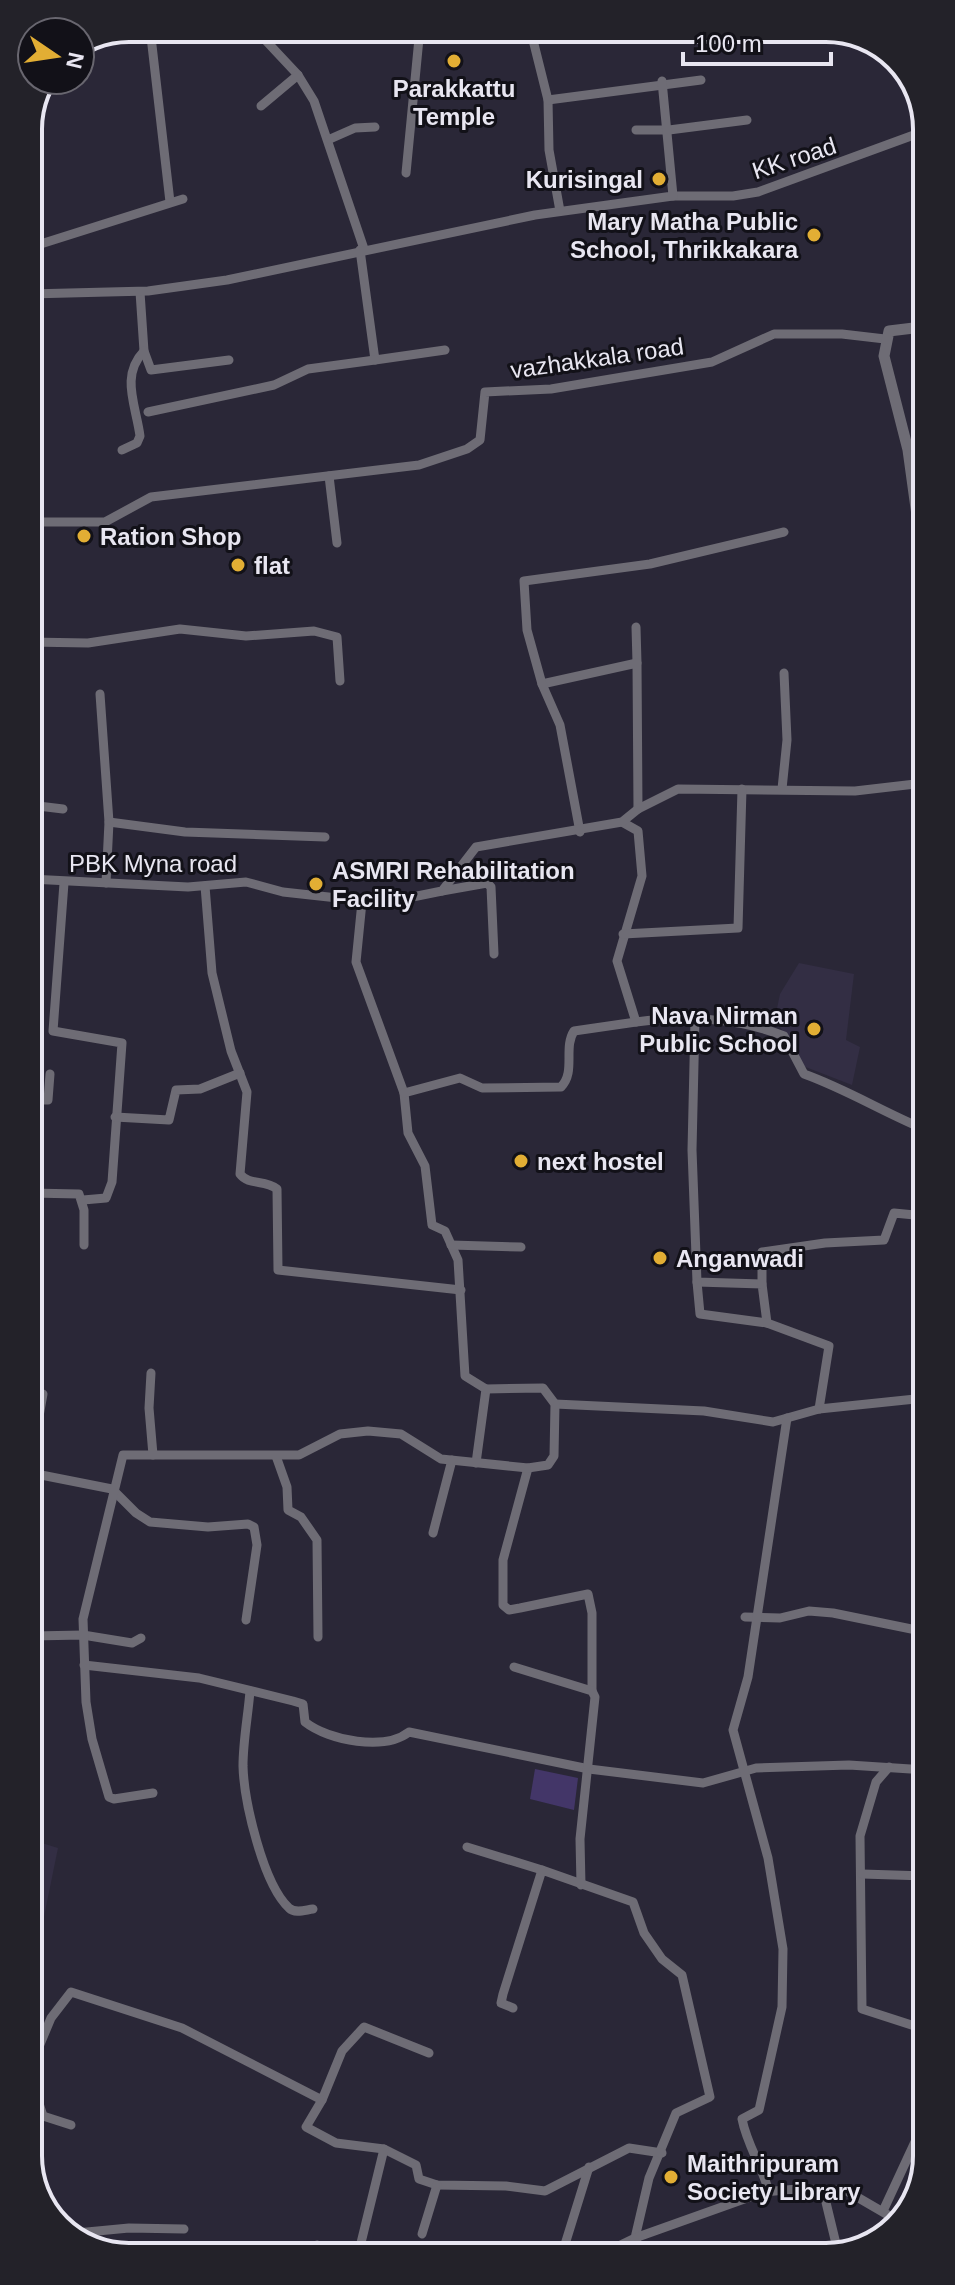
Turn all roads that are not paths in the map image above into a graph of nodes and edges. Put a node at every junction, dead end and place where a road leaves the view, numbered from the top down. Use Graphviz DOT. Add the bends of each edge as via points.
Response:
graph roads {
  1 [pos="152,42"];
  2 [pos="267,42"];
  3 [pos="419,42"];
  4 [pos="534,42"];
  5 [pos="298,75"];
  6 [pos="701,80"];
  7 [pos="662,84"];
  8 [pos="548,100"];
  9 [pos="261,106"];
  10 [pos="747,120"];
  11 [pos="375,127"];
  12 [pos="636,130"];
  13 [pos="669,130"];
  14 [pos="913,135"];
  15 [pos="330,139"];
  16 [pos="406,173"];
  17 [pos="673,196"];
  18 [pos="183,199"];
  19 [pos="170,202"];
  20 [pos="560,211"];
  21 [pos="42,243"];
  22 [pos="362,249"];
  23 [pos="140,292"];
  24 [pos="42,294"];
  25 [pos="913,327"];
  26 [pos="885,339"];
  27 [pos="445,350"];
  28 [pos="144,351"];
  29 [pos="229,360"];
  30 [pos="375,360"];
  31 [pos="148,412"];
  32 [pos="122,450"];
  33 [pos="329,476"];
  34 [pos="913,486"];
  35 [pos="42,522"];
  36 [pos="784,532"];
  37 [pos="337,543"];
  38 [pos="636,627"];
  39 [pos="42,642"];
  40 [pos="637,663"];
  41 [pos="784,673"];
  42 [pos="340,681"];
  43 [pos="542,684"];
  44 [pos="100,694"];
  45 [pos="913,784"];
  46 [pos="742,789"];
  47 [pos="782,789"];
  48 [pos="42,806"];
  49 [pos="63,809"];
  50 [pos="638,809"];
  51 [pos="109,822"];
  52 [pos="622,822"];
  53 [pos="580,832"];
  54 [pos="325,837"];
  55 [pos="42,880"];
  56 [pos="64,883"];
  57 [pos="106,883"];
  58 [pos="205,886"];
  59 [pos="442,891"];
  60 [pos="362,902"];
  61 [pos="623,934"];
  62 [pos="494,954"];
  63 [pos="695,1020"];
  64 [pos="636,1022"];
  65 [pos="240,1073"];
  66 [pos="50,1074"];
  67 [pos="404,1093"];
  68 [pos="42,1100"];
  69 [pos="115,1117"];
  70 [pos="913,1124"];
  71 [pos="42,1193"];
  72 [pos="83,1200"];
  73 [pos="913,1215"];
  74 [pos="84,1245"];
  75 [pos="451,1245"];
  76 [pos="521,1247"];
  77 [pos="697,1282"];
  78 [pos="762,1284"];
  79 [pos="461,1290"];
  80 [pos="767,1323"];
  81 [pos="151,1373"];
  82 [pos="486,1389"];
  83 [pos="43,1394"];
  84 [pos="913,1399"];
  85 [pos="42,1400"];
  86 [pos="555,1404"];
  87 [pos="819,1409"];
  88 [pos="787,1418"];
  89 [pos="153,1455"];
  90 [pos="276,1456"];
  91 [pos="452,1460"];
  92 [pos="476,1463"];
  93 [pos="528,1468"];
  94 [pos="42,1475"];
  95 [pos="112,1489"];
  96 [pos="433,1533"];
  97 [pos="745,1617"];
  98 [pos="758,1618"];
  99 [pos="246,1620"];
  100 [pos="913,1630"];
  101 [pos="83,1635"];
  102 [pos="42,1636"];
  103 [pos="318,1637"];
  104 [pos="141,1638"];
  105 [pos="84,1665"];
  106 [pos="514,1667"];
  107 [pos="250,1691"];
  108 [pos="592,1691"];
  109 [pos="889,1767"];
  110 [pos="589,1769"];
  111 [pos="913,1769"];
  112 [pos="742,1772"];
  113 [pos="153,1793"];
  114 [pos="467,1847"];
  115 [pos="542,1870"];
  116 [pos="862,1874"];
  117 [pos="913,1876"];
  118 [pos="581,1885"];
  119 [pos="313,1909"];
  120 [pos="513,2008"];
  121 [pos="913,2026"];
  122 [pos="42,2040"];
  123 [pos="429,2053"];
  124 [pos="322,2100"];
  125 [pos="42,2113"];
  126 [pos="71,2125"];
  127 [pos="913,2146"];
  128 [pos="384,2149"];
  129 [pos="662,2153"];
  130 [pos="589,2167"];
  131 [pos="437,2185"];
  132 [pos="823,2190"];
  133 [pos="769,2192"];
  134 [pos="883,2211"];
  135 [pos="889,2215"];
  136 [pos="184,2229"];
  137 [pos="88,2232"];
  138 [pos="422,2234"];
  139 [pos="635,2238"];
  140 [pos="836,2242"];
  141 [pos="361,2243"];
  142 [pos="565,2243"];
  143 [pos="625,2243"];
  144 [pos="637,2243"];
  1 -- 19 [label="street"];
  2 -- 5 [label="street"];
  3 -- 16 [label="street"];
  4 -- 8 [label="street"];
  5 -- 9 [label="street"];
  5 -- 15 [label="street"];
  6 -- 7 [label="street"];
  7 -- 8 [label="street"];
  7 -- 13 [label="street"];
  8 -- 20 [label="street" via="549,150"];
  10 -- 13 [label="street"];
  11 -- 15 [label="street" via="355,128"];
  12 -- 13 [label="street"];
  13 -- 17 [label="street"];
  14 -- 17 [label="street, KK road" via="758,192"];
  15 -- 22 [label="street"];
  17 -- 20 [label="street, KK road"];
  18 -- 19 [label="street"];
  19 -- 21 [label="street"];
  20 -- 22 [label="street, KK road"];
  22 -- 23 [label="street, KK road" via="227,280"];
  22 -- 30 [label="street"];
  23 -- 24 [label="street, KK road"];
  23 -- 28 [label="street"];
  25 -- 26 [label="street" via="895,328"];
  26 -- 33 [label="street, vazhakkala road" via="774,334 712,362 551,389 485,392 480,440 467,449 419,465"];
  26 -- 34 [label="street" via="884,356"];
  27 -- 30 [label="street"];
  28 -- 29 [label="street" via="151,370"];
  28 -- 32 [label="street" via="130,370 140,436"];
  30 -- 31 [label="street" via="308,369 274,385"];
  33 -- 35 [label="street, vazhakkala road" via="151,497 105,522"];
  33 -- 37 [label="street"];
  36 -- 43 [label="street" via="650,564 524,581 527,630"];
  38 -- 40 [label="street"];
  39 -- 42 [label="street" via="88,643 180,629 246,636 314,631 337,637"];
  40 -- 43 [label="street"];
  40 -- 50 [label="street"];
  41 -- 47 [label="street" via="787,732"];
  43 -- 53 [label="street" via="560,725"];
  44 -- 51 [label="street"];
  45 -- 47 [label="street" via="855,791"];
  46 -- 47 [label="street"];
  46 -- 50 [label="street" via="678,789"];
  46 -- 61 [label="street" via="738,928"];
  48 -- 49 [label="street"];
  50 -- 52 [label="street"];
  51 -- 54 [label="street" via="185,832"];
  51 -- 57 [label="street"];
  52 -- 53 [label="street"];
  52 -- 61 [label="street" via="638,831 642,876"];
  53 -- 59 [label="street" via="476,847"];
  55 -- 56 [label="street, PBK Myna road"];
  56 -- 57 [label="street, PBK Myna road"];
  56 -- 69 [label="street" via="53,1031 122,1043"];
  57 -- 58 [label="street, PBK Myna road"];
  58 -- 60 [label="street, PBK Myna road" via="246,882"];
  58 -- 65 [label="street" via="212,973"];
  59 -- 60 [label="street, PBK Myna road"];
  59 -- 62 [label="street, PBK Myna road" via="487,883 491,887"];
  60 -- 67 [label="street" via="356,962"];
  61 -- 64 [label="street" via="617,961"];
  63 -- 64 [label="street"];
  63 -- 70 [label="street" via="761,1027 784,1036 804,1074"];
  63 -- 77 [label="street"];
  64 -- 67 [label="street" via="574,1031 568,1078 561,1087 482,1088 460,1078"];
  65 -- 69 [label="street" via="200,1089 176,1090 169,1120"];
  65 -- 79 [label="street" via="247,1092 240,1174 277,1189 278,1270"];
  66 -- 68 [label="street" via="48,1100"];
  67 -- 75 [label="street" via="408,1133 425,1166 432,1225 445,1231"];
  69 -- 72 [label="street" via="112,1182 106,1198"];
  71 -- 72 [label="street" via="79,1194"];
  72 -- 74 [label="street"];
  73 -- 78 [label="street" via="894,1213 884,1240 762,1252"];
  75 -- 76 [label="street"];
  75 -- 79 [label="street"];
  77 -- 78 [label="street"];
  77 -- 80 [label="street" via="700,1314"];
  78 -- 80 [label="street"];
  79 -- 82 [label="street" via="465,1376"];
  80 -- 87 [label="street" via="829,1346"];
  81 -- 89 [label="street"];
  82 -- 86 [label="street" via="543,1388"];
  82 -- 92 [label="street"];
  83 -- 85 [label="street"];
  84 -- 87 [label="street"];
  86 -- 88 [label="street" via="704,1411 773,1422"];
  86 -- 93 [label="street" via="554,1456 548,1465"];
  87 -- 88 [label="street"];
  88 -- 98 [label="street"];
  89 -- 90 [label="street"];
  89 -- 95 [label="street" via="123,1455"];
  90 -- 91 [label="street" via="299,1455 340,1434 368,1431 401,1434 441,1459"];
  90 -- 103 [label="street" via="287,1487 288,1510 301,1517 317,1540"];
  91 -- 92 [label="street"];
  91 -- 96 [label="street"];
  92 -- 93 [label="street"];
  93 -- 108 [label="street" via="503,1560 502,1599 509,1610 588,1594"];
  94 -- 95 [label="street"];
  95 -- 99 [label="street" via="150,1522 254,1527 257,1545"];
  95 -- 101 [label="street"];
  97 -- 98 [label="street"];
  98 -- 100 [label="street" via="809,1611"];
  98 -- 112 [label="street" via="733,1730"];
  101 -- 102 [label="street"];
  101 -- 104 [label="street" via="132,1643"];
  101 -- 105 [label="street"];
  105 -- 107 [label="street" via="199,1678"];
  105 -- 113 [label="street" via="92,1739 109,1797"];
  106 -- 108 [label="street"];
  107 -- 110 [label="street" via="303,1704 305,1722 314,1729 366,1742 397,1741 409,1732"];
  107 -- 119 [label="street" via="245,1790 267,1874 288,1908"];
  108 -- 110 [label="street" via="596,1712"];
  109 -- 111 [label="street"];
  109 -- 112 [label="street"];
  109 -- 116 [label="street" via="876,1782 863,1823"];
  110 -- 112 [label="street" via="703,1783"];
  110 -- 118 [label="street" via="580,1839"];
  112 -- 133 [label="street" via="768,1858 783,1949 782,2007 759,2110 742,2119"];
  114 -- 115 [label="street"];
  115 -- 118 [label="street"];
  115 -- 120 [label="street" via="501,2003"];
  116 -- 117 [label="street"];
  116 -- 121 [label="street" via="862,2010"];
  118 -- 129 [label="street" via="633,1902 644,1933 662,1959 682,1975 710,2097 676,2113"];
  122 -- 124 [label="street" via="71,1992 182,2028"];
  123 -- 124 [label="street" via="364,2027 342,2051"];
  124 -- 128 [label="street" via="306,2127 336,2143"];
  125 -- 126 [label="street"];
  127 -- 134 [label="street"];
  128 -- 131 [label="street" via="411,2161 418,2178"];
  128 -- 141 [label="street"];
  129 -- 130 [label="street" via="629,2148"];
  129 -- 139 [label="street" via="649,2178"];
  130 -- 131 [label="street" via="545,2191"];
  130 -- 142 [label="street"];
  131 -- 138 [label="street"];
  132 -- 133 [label="street"];
  132 -- 134 [label="street" via="845,2190"];
  132 -- 140 [label="street"];
  133 -- 139 [label="street"];
  134 -- 135 [label="street"];
  136 -- 137 [label="street"];
  139 -- 143 [label="street"];
  139 -- 144 [label="street"];
}
